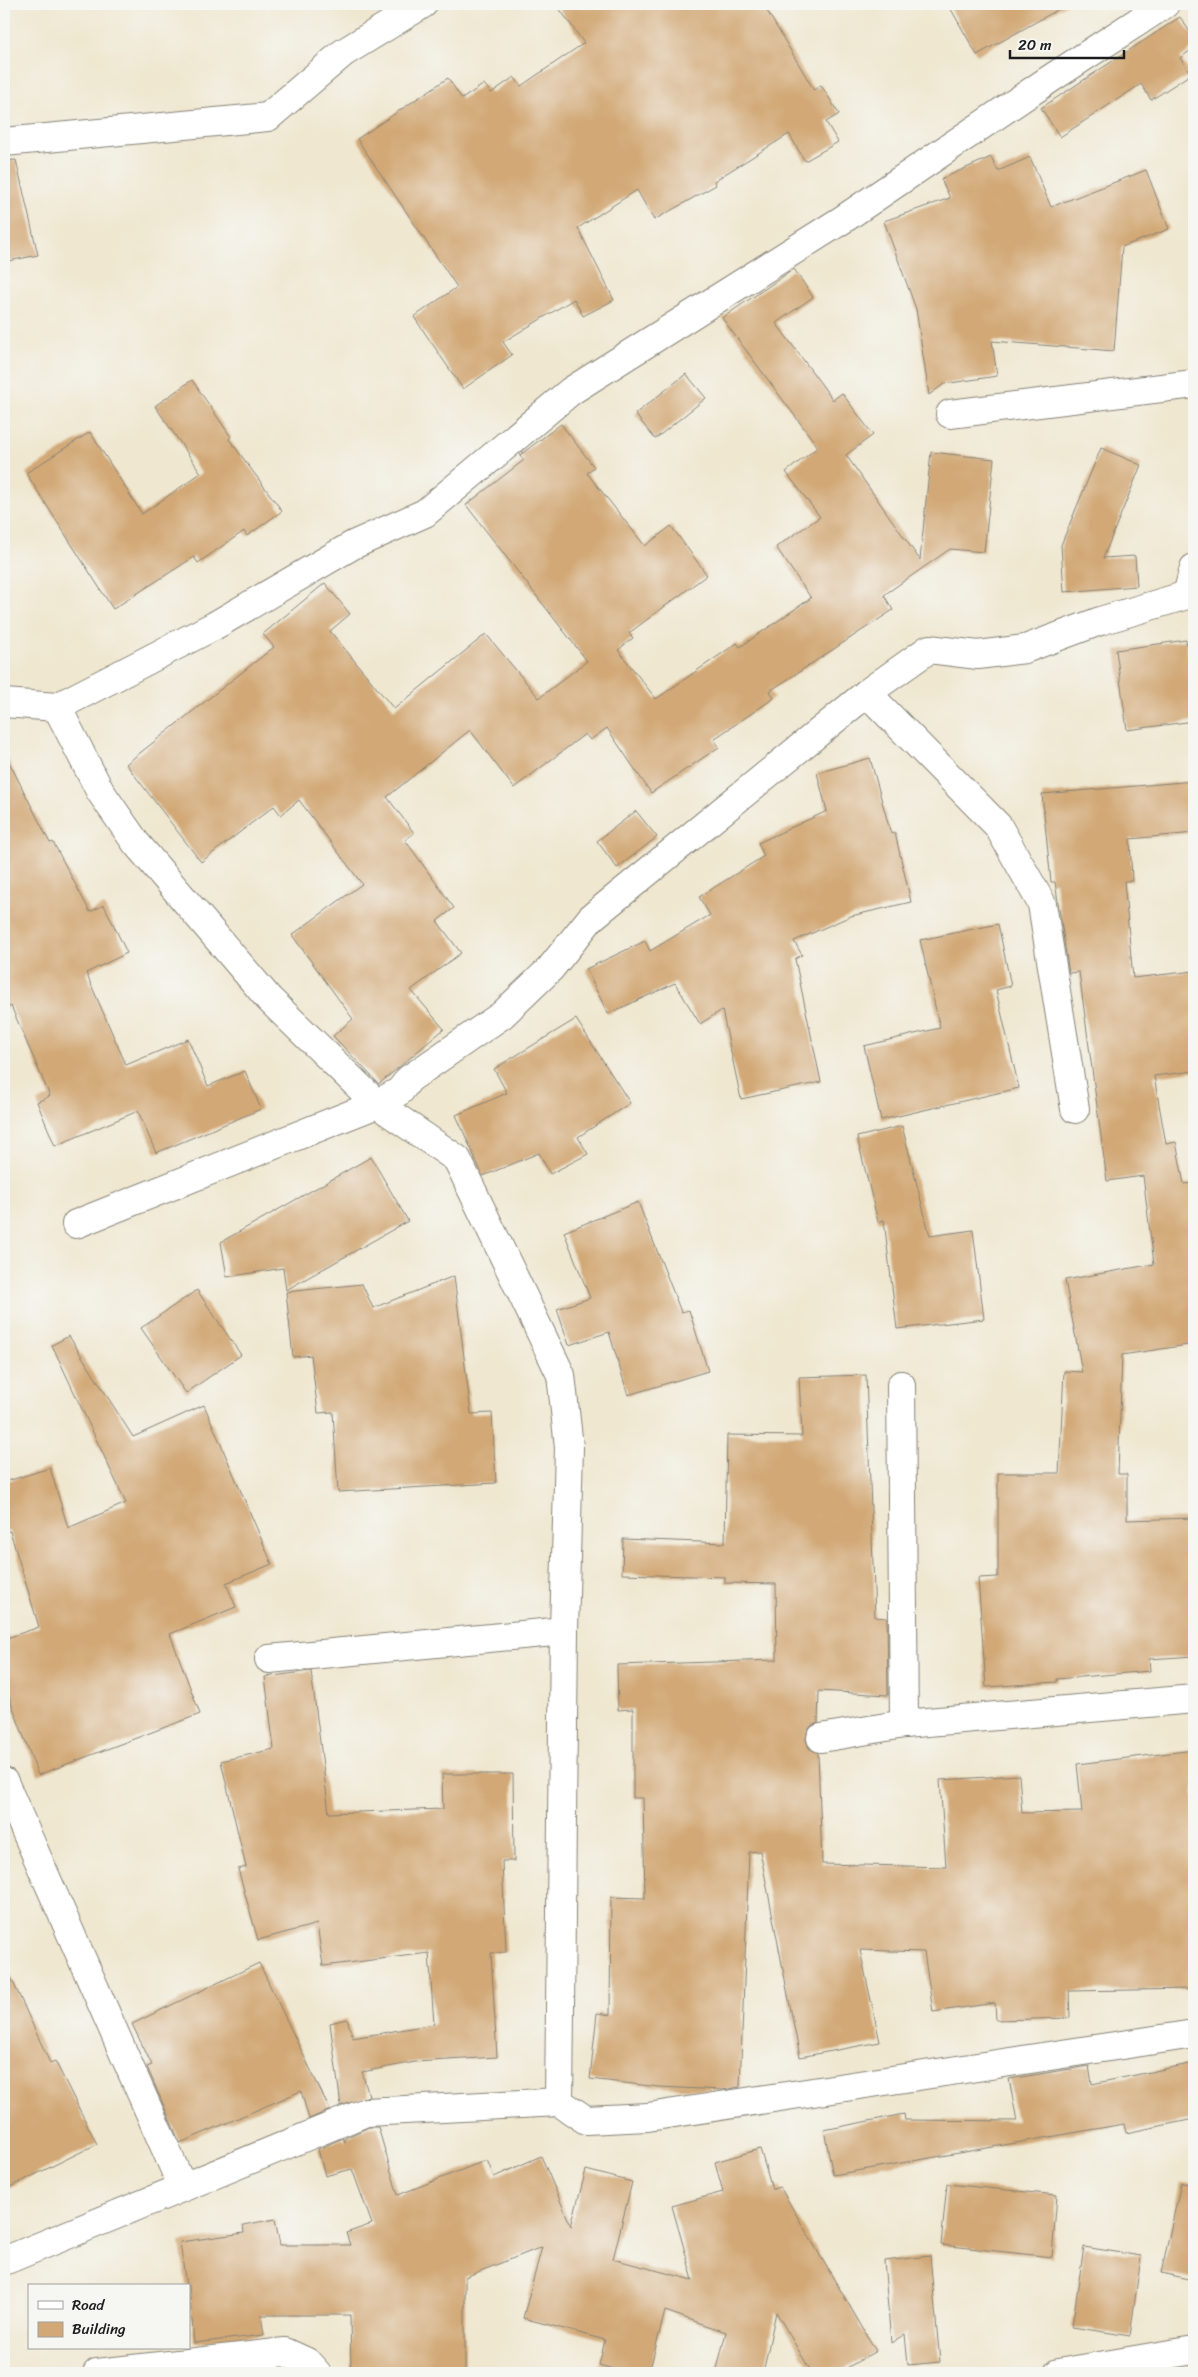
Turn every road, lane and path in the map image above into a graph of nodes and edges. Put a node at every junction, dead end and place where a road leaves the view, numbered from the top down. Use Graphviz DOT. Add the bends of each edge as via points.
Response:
graph roads {
  1 [pos="423,4"];
  2 [pos="1165,4"];
  3 [pos="4,142"];
  4 [pos="1194,384"];
  5 [pos="950,414"];
  6 [pos="1194,568"];
  7 [pos="1191,595"];
  8 [pos="867,693"];
  9 [pos="4,703"];
  10 [pos="57,708"];
  11 [pos="377,1104"];
  12 [pos="1075,1109"];
  13 [pos="76,1224"];
  14 [pos="902,1384"];
  15 [pos="564,1631"];
  16 [pos="269,1659"];
  17 [pos="1194,1699"];
  18 [pos="904,1724"];
  19 [pos="821,1738"];
  20 [pos="4,1782"];
  21 [pos="1194,2034"];
  22 [pos="559,2102"];
  23 [pos="182,2186"];
  24 [pos="4,2261"];
  25 [pos="1194,2350"];
  26 [pos="97,2373"];
  27 [pos="317,2373"];
  28 [pos="1058,2373"];
  1 -- 3 [label="street" via="343,53 268,116"];
  2 -- 10 [label="street" via="842,220 571,391 425,513 353,545 214,626"];
  4 -- 5 [label="street"];
  6 -- 7 [label="street"];
  7 -- 8 [label="street" via="1100,621 1024,649 978,654 929,649"];
  8 -- 11 [label="street" via="591,918 550,968 502,1015 409,1079 400,1091"];
  8 -- 12 [label="street" via="998,826 1042,904"];
  9 -- 10 [label="street"];
  10 -- 11 [label="street" via="100,791 136,843 269,999"];
  11 -- 13 [label="street"];
  11 -- 15 [label="street" via="457,1159 561,1375 569,1447"];
  14 -- 18 [label="street"];
  15 -- 16 [label="street"];
  15 -- 22 [label="street"];
  17 -- 18 [label="street"];
  18 -- 19 [label="street"];
  20 -- 23 [label="street"];
  21 -- 22 [label="street" via="648,2117 586,2120"];
  22 -- 23 [label="street" via="366,2112"];
  23 -- 24 [label="street"];
  25 -- 28 [label="street"];
  26 -- 27 [label="street" via="285,2352 307,2362"];
}
